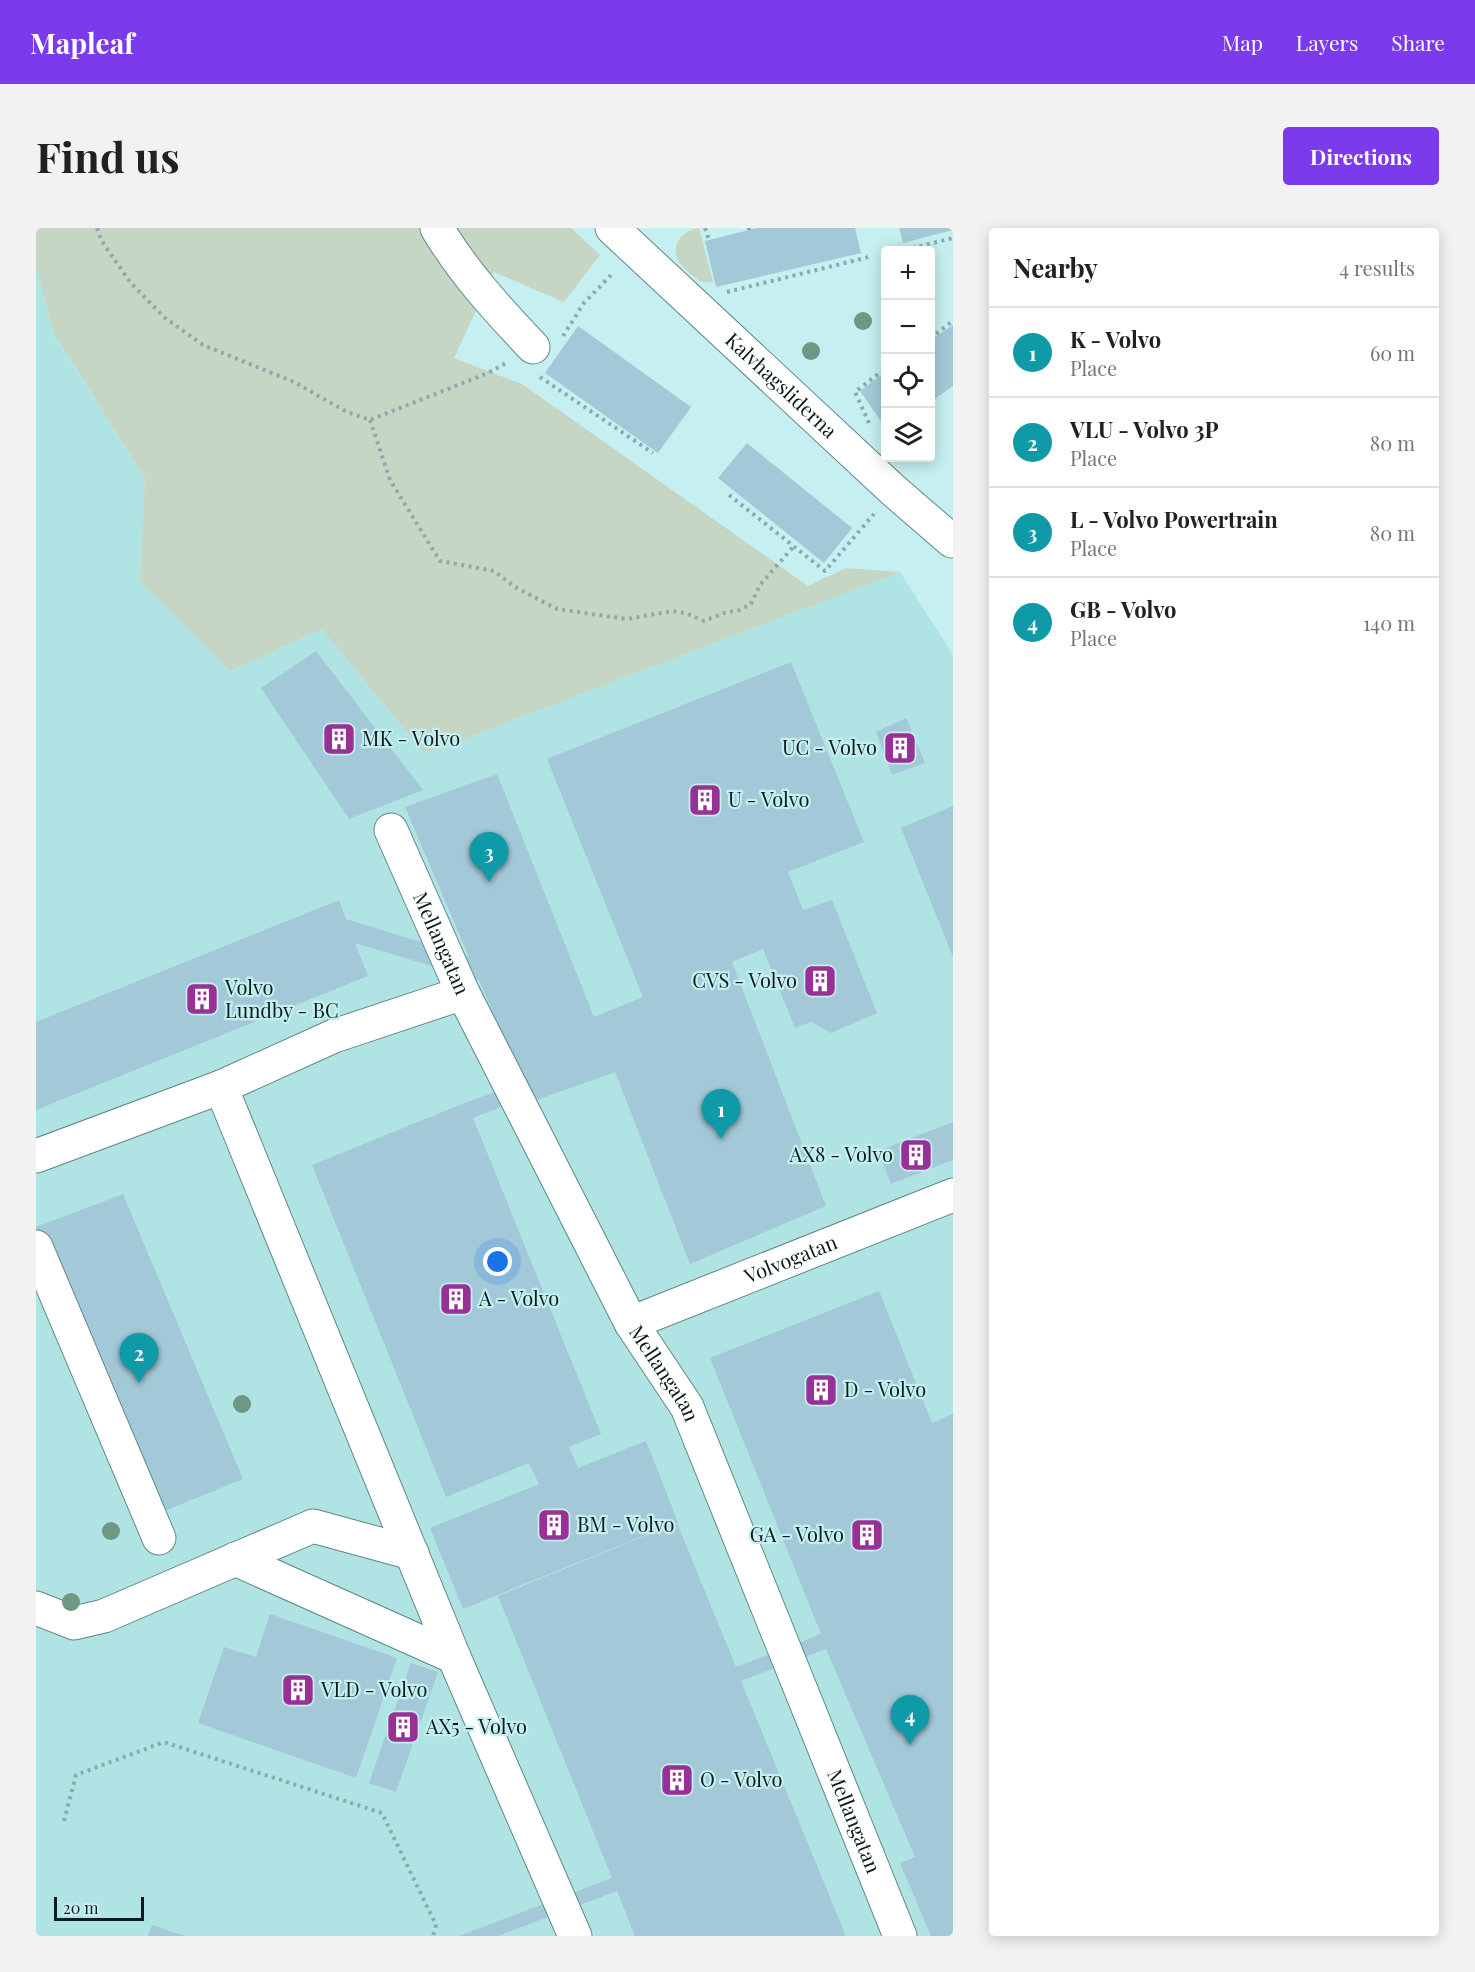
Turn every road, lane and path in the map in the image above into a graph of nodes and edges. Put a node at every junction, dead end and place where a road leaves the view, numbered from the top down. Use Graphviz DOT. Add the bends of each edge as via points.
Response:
graph roads {
  1 [pos="97,228"];
  2 [pos="437,228"];
  3 [pos="705,228"];
  4 [pos="953,238"];
  5 [pos="627,240"];
  6 [pos="709,240"];
  7 [pos="921,246"];
  8 [pos="869,257"];
  9 [pos="723,294"];
  10 [pos="953,321"];
  11 [pos="935,334"];
  12 [pos="546,351"];
  13 [pos="881,371"];
  14 [pos="370,420"];
  15 [pos="872,428"];
  16 [pos="653,453"];
  17 [pos="729,495"];
  18 [pos="876,512"];
  19 [pos="952,541"];
  20 [pos="794,546"];
  21 [pos="391,830"];
  22 [pos="464,993"];
  23 [pos="221,1087"];
  24 [pos="36,1156"];
  25 [pos="953,1195"];
  26 [pos="36,1247"];
  27 [pos="631,1323"];
  28 [pos="159,1538"];
  29 [pos="412,1553"];
  30 [pos="235,1559"];
  31 [pos="36,1608"];
  32 [pos="454,1657"];
  33 [pos="64,1821"];
  34 [pos="433,1936"];
  35 [pos="575,1936"];
  36 [pos="900,1936"];
  1 -- 14 [label="path" via="100,240 130,282 164,317 203,345 284,377 347,412"];
  2 -- 12 [label="street" via="501,313"];
  3 -- 6 [label="path"];
  4 -- 7 [label="path"];
  5 -- 12 [label="path"];
  5 -- 19 [label="street, Kalvhagsliderna"];
  8 -- 9 [label="path"];
  10 -- 11 [label="path"];
  12 -- 14 [label="path"];
  12 -- 16 [label="path" via="538,376"];
  13 -- 15 [label="path" via="855,392"];
  14 -- 20 [label="path" via="390,480 440,561 494,571 557,609 627,619 673,611 704,621 751,604 760,585"];
  17 -- 20 [label="path"];
  18 -- 20 [label="path" via="825,571"];
  21 -- 22 [label="street, Mellangatan"];
  22 -- 23 [label="street" via="334,1036"];
  22 -- 27 [label="street, Mellangatan"];
  23 -- 24 [label="street"];
  23 -- 29 [label="street"];
  25 -- 27 [label="street, Volvogatan"];
  26 -- 28 [label="street"];
  27 -- 36 [label="street, Mellangatan" via="687,1407"];
  29 -- 30 [label="street" via="313,1526"];
  29 -- 32 [label="street"];
  30 -- 31 [label="street" via="104,1616 74,1623"];
  30 -- 32 [label="street"];
  32 -- 35 [label="street"];
  33 -- 34 [label="path" via="76,1775 164,1742 382,1813 436,1925"];
}
